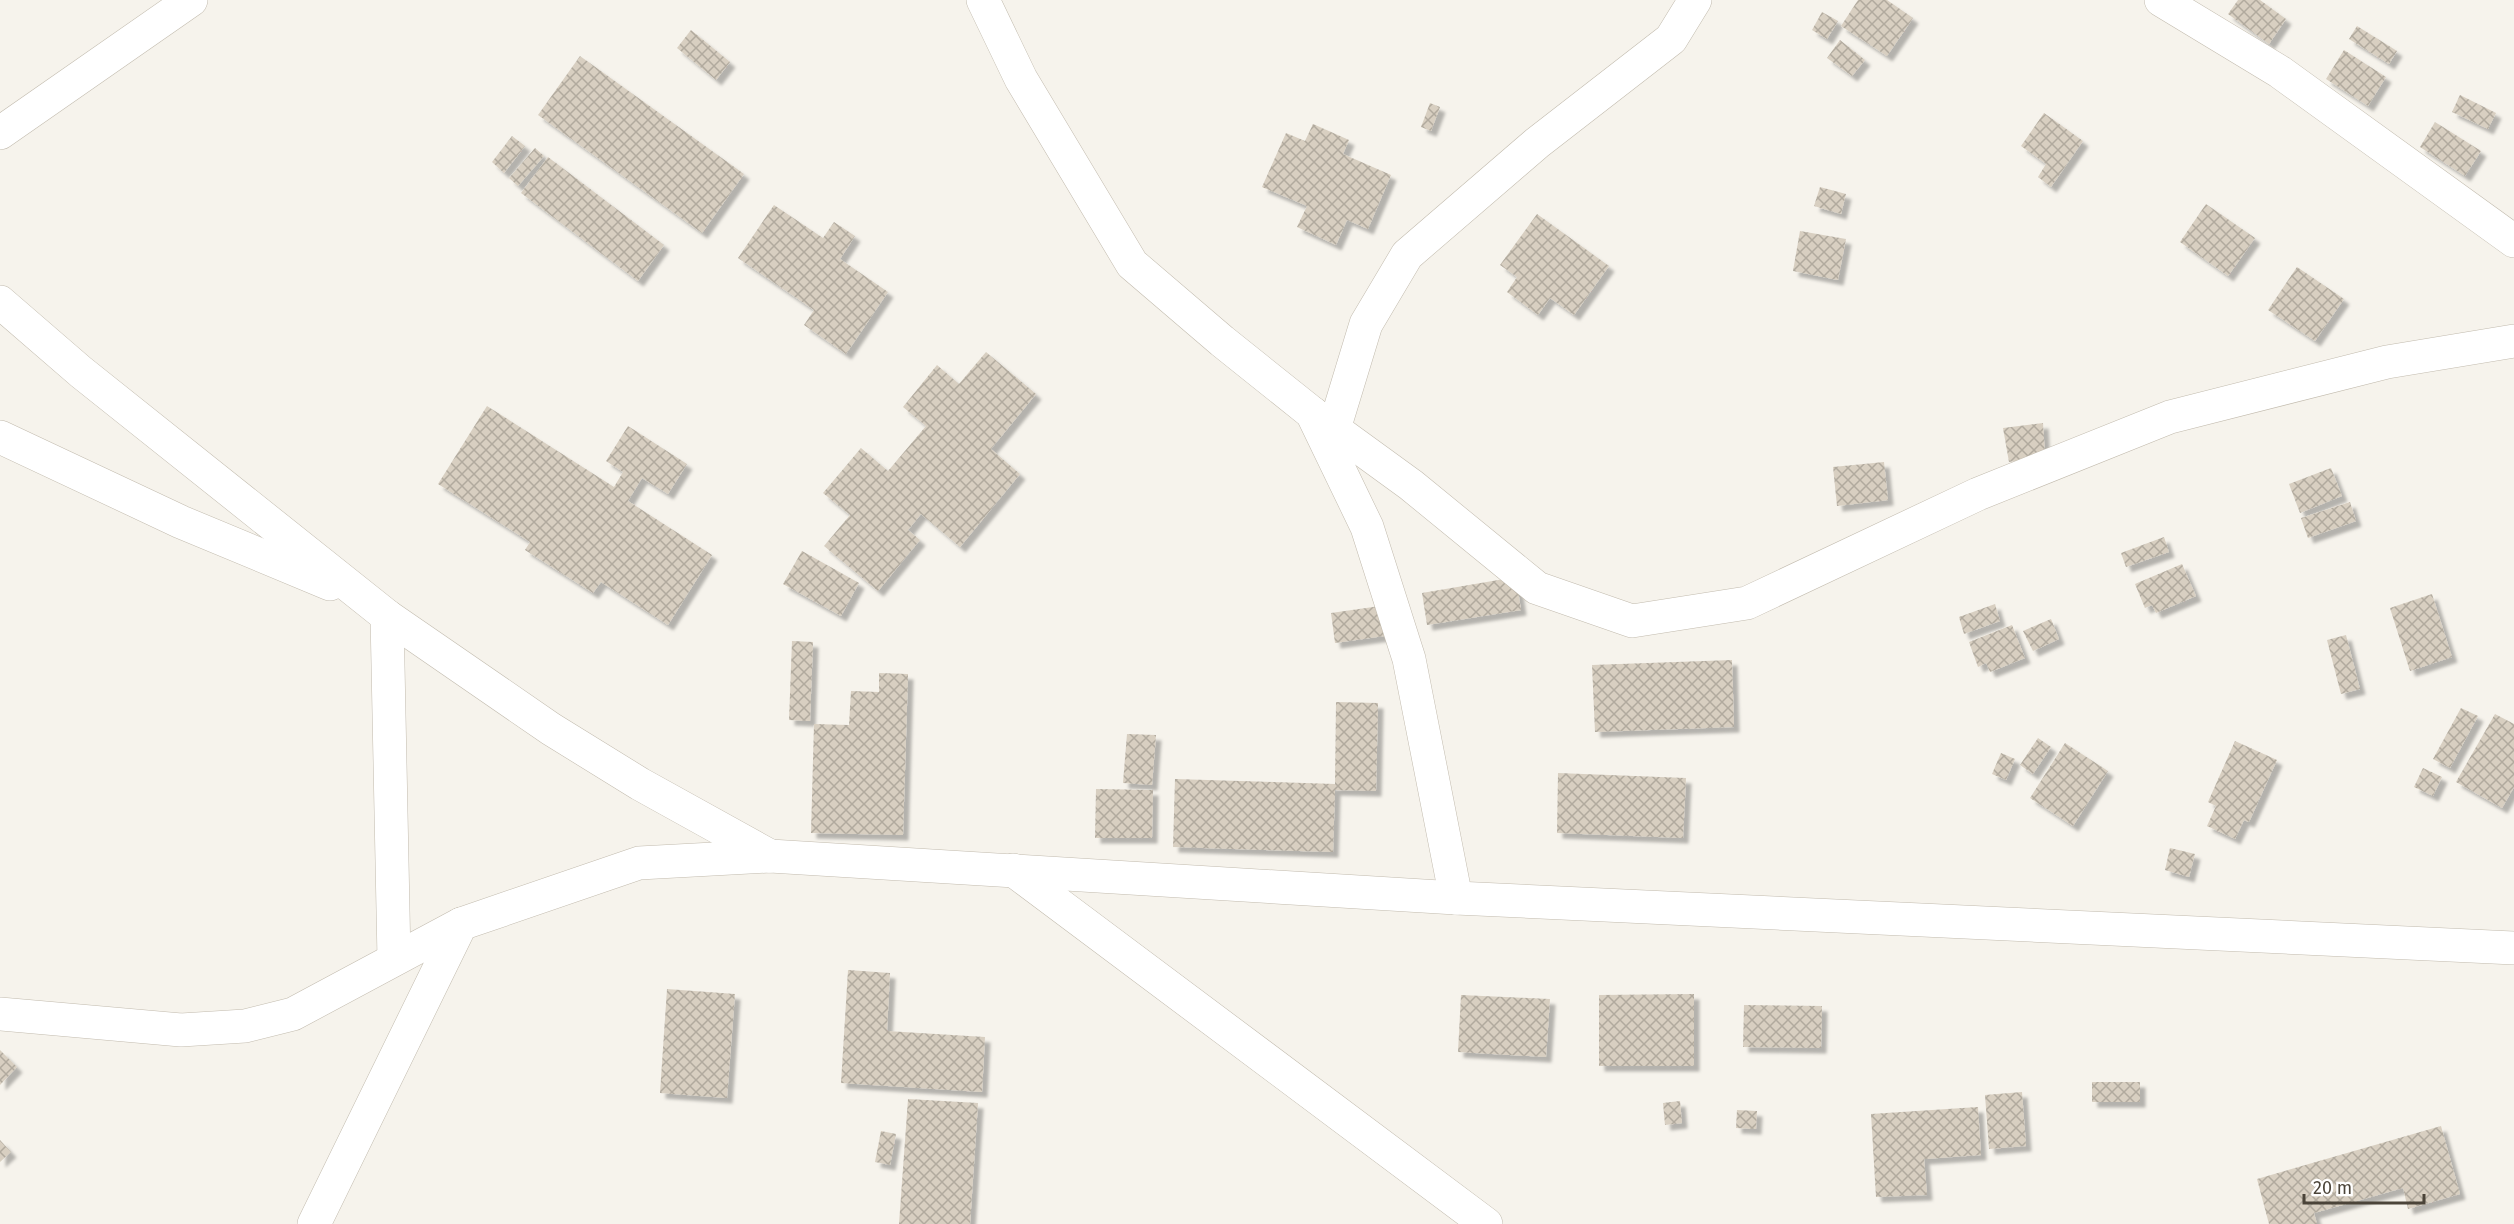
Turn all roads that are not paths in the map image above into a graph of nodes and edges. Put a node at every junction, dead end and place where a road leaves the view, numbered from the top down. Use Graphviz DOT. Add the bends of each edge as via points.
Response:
graph roads {
  1 [pos="190,0"];
  2 [pos="983,0"];
  3 [pos="1695,0"];
  4 [pos="2161,0"];
  5 [pos="0,133"];
  6 [pos="2514,241"];
  7 [pos="0,302"];
  8 [pos="2514,341"];
  9 [pos="1323,421"];
  10 [pos="0,437"];
  11 [pos="375,607"];
  12 [pos="770,856"];
  13 [pos="1012,870"];
  14 [pos="1456,898"];
  15 [pos="461,924"];
  16 [pos="2514,948"];
  17 [pos="394,959"];
  18 [pos="0,1014"];
  19 [pos="314,1224"];
  20 [pos="1486,1224"];
  1 -- 5 [label="street"];
  2 -- 9 [label="street" via="1022,79 1132,264"];
  3 -- 9 [label="street" via="1671,39 1537,143 1407,255 1366,324"];
  4 -- 6 [label="street" via="2280,72"];
  7 -- 11 [label="street" via="81,372"];
  8 -- 9 [label="street" via="2387,362 2170,417 1978,494 1747,603 1632,621 1537,588 1411,485"];
  9 -- 14 [label="street" via="1367,527 1409,659"];
  10 -- 11 [label="street"];
  11 -- 12 [label="street" via="550,729"];
  11 -- 17 [label="street"];
  12 -- 13 [label="street"];
  12 -- 15 [label="street" via="639,863"];
  13 -- 14 [label="street"];
  13 -- 20 [label="street"];
  14 -- 16 [label="street"];
  15 -- 17 [label="street"];
  15 -- 19 [label="street"];
  17 -- 18 [label="street" via="292,1014 245,1026 181,1030"];
}
